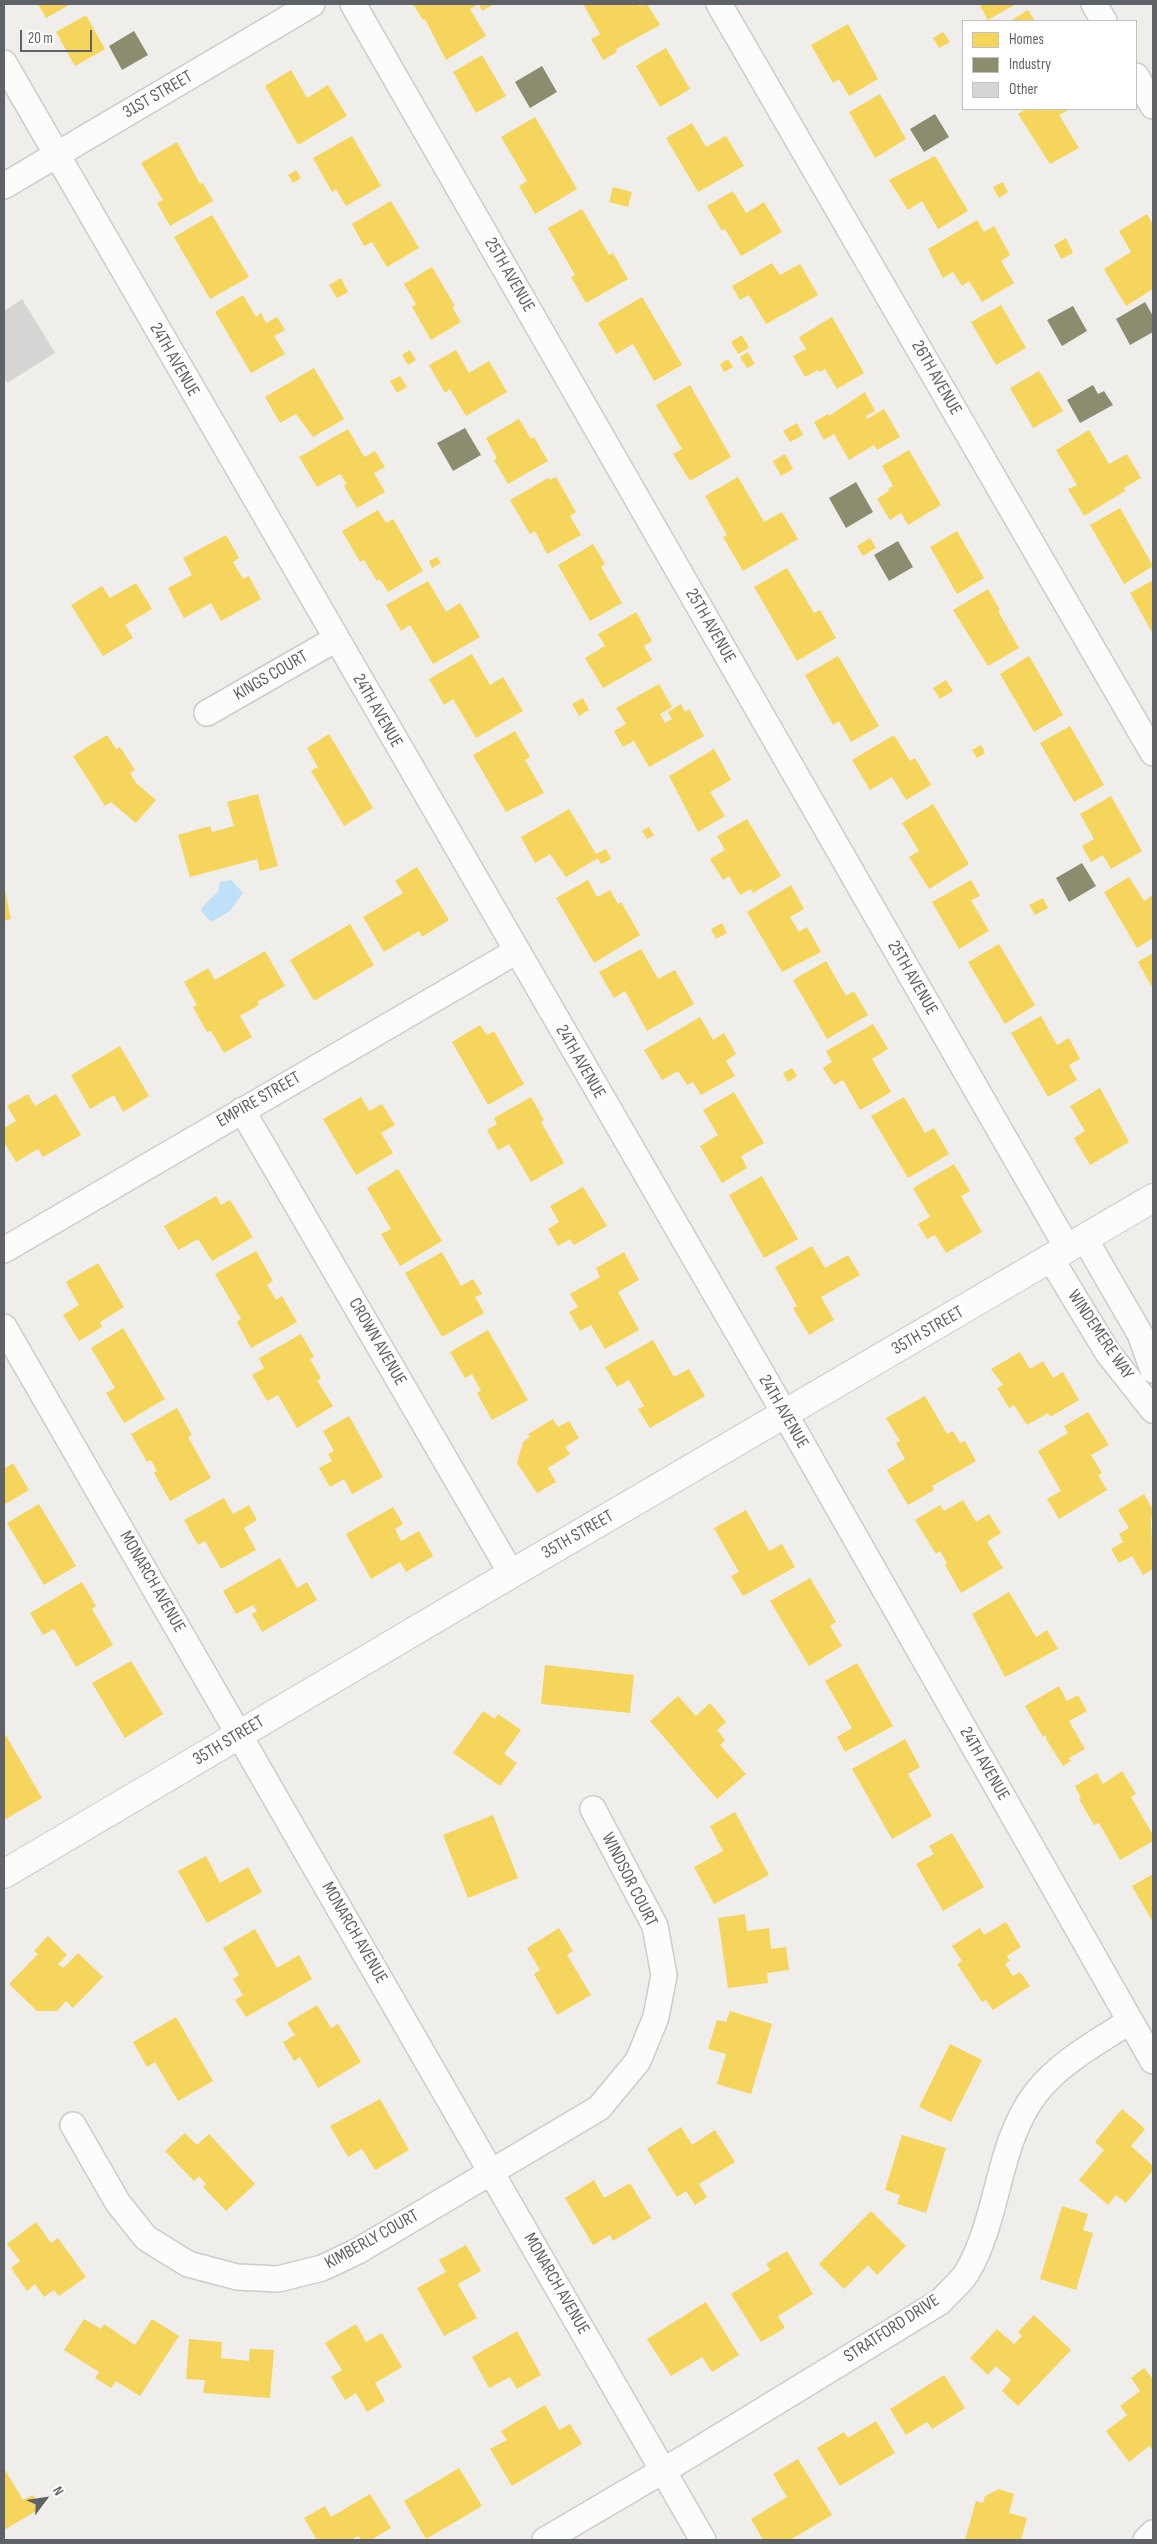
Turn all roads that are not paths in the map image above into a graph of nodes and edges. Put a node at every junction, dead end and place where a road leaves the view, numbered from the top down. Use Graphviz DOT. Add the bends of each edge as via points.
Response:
graph roads {
  1 [pos="312,4"];
  2 [pos="353,4"];
  3 [pos="718,4"];
  4 [pos="1094,4"];
  5 [pos="1103,20"];
  6 [pos="4,63"];
  7 [pos="1137,78"];
  8 [pos="1153,106"];
  9 [pos="56,155"];
  10 [pos="4,186"];
  11 [pos="336,639"];
  12 [pos="207,714"];
  13 [pos="1153,753"];
  14 [pos="516,952"];
  15 [pos="242,1110"];
  16 [pos="1153,1198"];
  17 [pos="1068,1249"];
  18 [pos="4,1250"];
  19 [pos="4,1327"];
  20 [pos="1153,1370"];
  21 [pos="1153,1410"];
  22 [pos="785,1414"];
  23 [pos="511,1573"];
  24 [pos="240,1734"];
  25 [pos="593,1810"];
  26 [pos="4,1874"];
  27 [pos="1130,2021"];
  28 [pos="1153,2062"];
  29 [pos="73,2125"];
  30 [pos="491,2172"];
  31 [pos="663,2471"];
  32 [pos="1153,2533"];
  33 [pos="545,2540"];
  34 [pos="703,2540"];
  35 [pos="1146,2540"];
  1 -- 9 [label="street, 31ST STREET"];
  2 -- 17 [label="street, 25TH AVENUE"];
  3 -- 13 [label="street, 26TH AVENUE"];
  4 -- 5 [label="street"];
  6 -- 9 [label="street, 24TH AVENUE"];
  7 -- 8 [label="street"];
  9 -- 10 [label="street, 31ST STREET"];
  9 -- 11 [label="street, 24TH AVENUE"];
  11 -- 12 [label="street, KINGS COURT"];
  11 -- 14 [label="street, 24TH AVENUE"];
  14 -- 15 [label="street, EMPIRE STREET"];
  14 -- 22 [label="street, 24TH AVENUE"];
  15 -- 18 [label="street, EMPIRE STREET"];
  15 -- 23 [label="street, CROWN AVENUE"];
  16 -- 17 [label="street, 35TH STREET"];
  17 -- 20 [label="street, WINDEMERE WAY" via="1140,1334"];
  17 -- 21 [label="street, WINDEMERE WAY" via="1108,1353"];
  17 -- 22 [label="street, 35TH STREET"];
  19 -- 24 [label="street, MONARCH AVENUE"];
  22 -- 23 [label="street, 35TH STREET"];
  22 -- 27 [label="street, 24TH AVENUE"];
  23 -- 24 [label="street, 35TH STREET"];
  24 -- 26 [label="street, 35TH STREET"];
  24 -- 30 [label="street, MONARCH AVENUE"];
  25 -- 30 [label="street, WINDSOR COURT" via="655,1926 664,1975 656,2017 638,2061 598,2108"];
  27 -- 28 [label="street, 24TH AVENUE"];
  27 -- 31 [label="street, STRATFORD DRIVE" via="1060,2068 1036,2093 1016,2128 985,2230 965,2274 940,2302"];
  29 -- 30 [label="street, KIMBERLY COURT" via="118,2203 146,2238 188,2264 236,2277 278,2279 322,2268 358,2251"];
  30 -- 31 [label="street, MONARCH AVENUE"];
  31 -- 33 [label="street, STRATFORD DRIVE"];
  31 -- 34 [label="street, MONARCH AVENUE"];
  32 -- 35 [label="street"];
}
